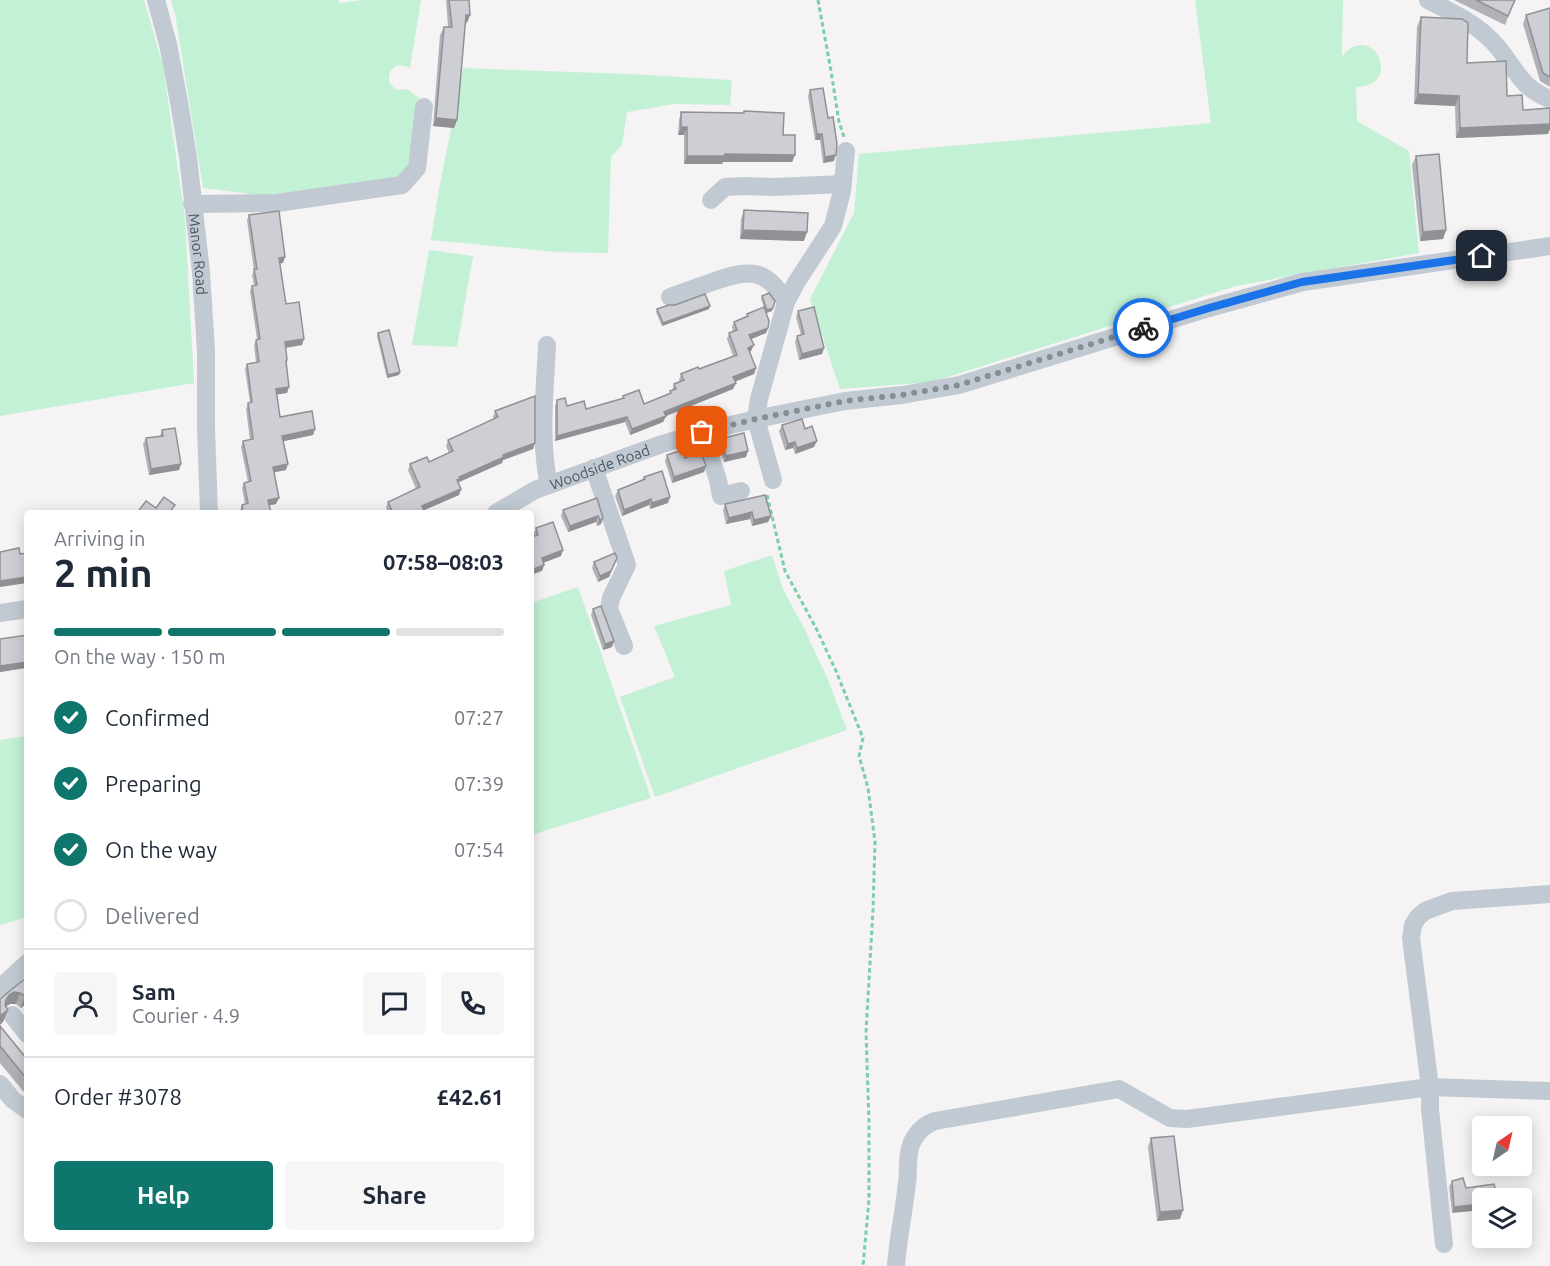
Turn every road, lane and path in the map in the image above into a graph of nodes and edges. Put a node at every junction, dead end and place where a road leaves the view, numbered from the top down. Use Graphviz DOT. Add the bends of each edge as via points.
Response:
graph roads {
  1 [pos="156,0"];
  2 [pos="818,0"];
  3 [pos="1428,0"];
  4 [pos="1550,99"];
  5 [pos="424,107"];
  6 [pos="846,151"];
  7 [pos="843,183"];
  8 [pos="711,200"];
  9 [pos="192,204"];
  10 [pos="1550,246"];
  11 [pos="670,297"];
  12 [pos="786,302"];
  13 [pos="547,345"];
  14 [pos="756,419"];
  15 [pos="702,432"];
  16 [pos="594,468"];
  17 [pos="549,485"];
  18 [pos="769,485"];
  19 [pos="741,491"];
  20 [pos="209,510"];
  21 [pos="501,510"];
  22 [pos="24,609"];
  23 [pos="0,613"];
  24 [pos="624,646"];
  25 [pos="1550,894"];
  26 [pos="24,968"];
  27 [pos="4,1002"];
  28 [pos="24,1030"];
  29 [pos="0,1084"];
  30 [pos="1430,1087"];
  31 [pos="1550,1091"];
  32 [pos="24,1108"];
  33 [pos="1444,1244"];
  34 [pos="863,1266"];
  35 [pos="896,1266"];
  1 -- 9 [label="street, Manor Road" via="179,102"];
  2 -- 6 [label="path"];
  3 -- 4 [label="street" via="1489,37 1524,83"];
  5 -- 9 [label="street" via="417,168 402,185 277,203"];
  6 -- 7 [label="street"];
  7 -- 8 [label="street" via="725,187"];
  7 -- 12 [label="street" via="833,226"];
  9 -- 20 [label="street, Manor Road" via="206,351"];
  10 -- 14 [label="street, Woodside Road" via="1302,282 959,385 845,401"];
  11 -- 12 [label="street" via="737,274 752,273 778,287"];
  12 -- 14 [label="street"];
  13 -- 17 [label="street" via="543,447"];
  14 -- 15 [label="street, Woodside Road"];
  14 -- 18 [label="street"];
  15 -- 16 [label="street, Woodside Road"];
  15 -- 19 [label="street" via="721,496"];
  16 -- 17 [label="street, Woodside Road"];
  16 -- 24 [label="street" via="627,565 609,609"];
  17 -- 21 [label="street, Woodside Road"];
  18 -- 34 [label="path" via="785,572 836,671 862,738 859,756 875,842 866,1032 869,1198"];
  22 -- 23 [label="street"];
  25 -- 30 [label="street" via="1452,901 1425,911 1413,925 1411,938"];
  26 -- 27 [label="street"];
  27 -- 28 [label="street"];
  29 -- 32 [label="street"];
  30 -- 31 [label="street"];
  30 -- 33 [label="street"];
  30 -- 35 [label="street" via="1187,1119 1170,1118 1119,1089 935,1121 924,1125 909,1152"];
}
